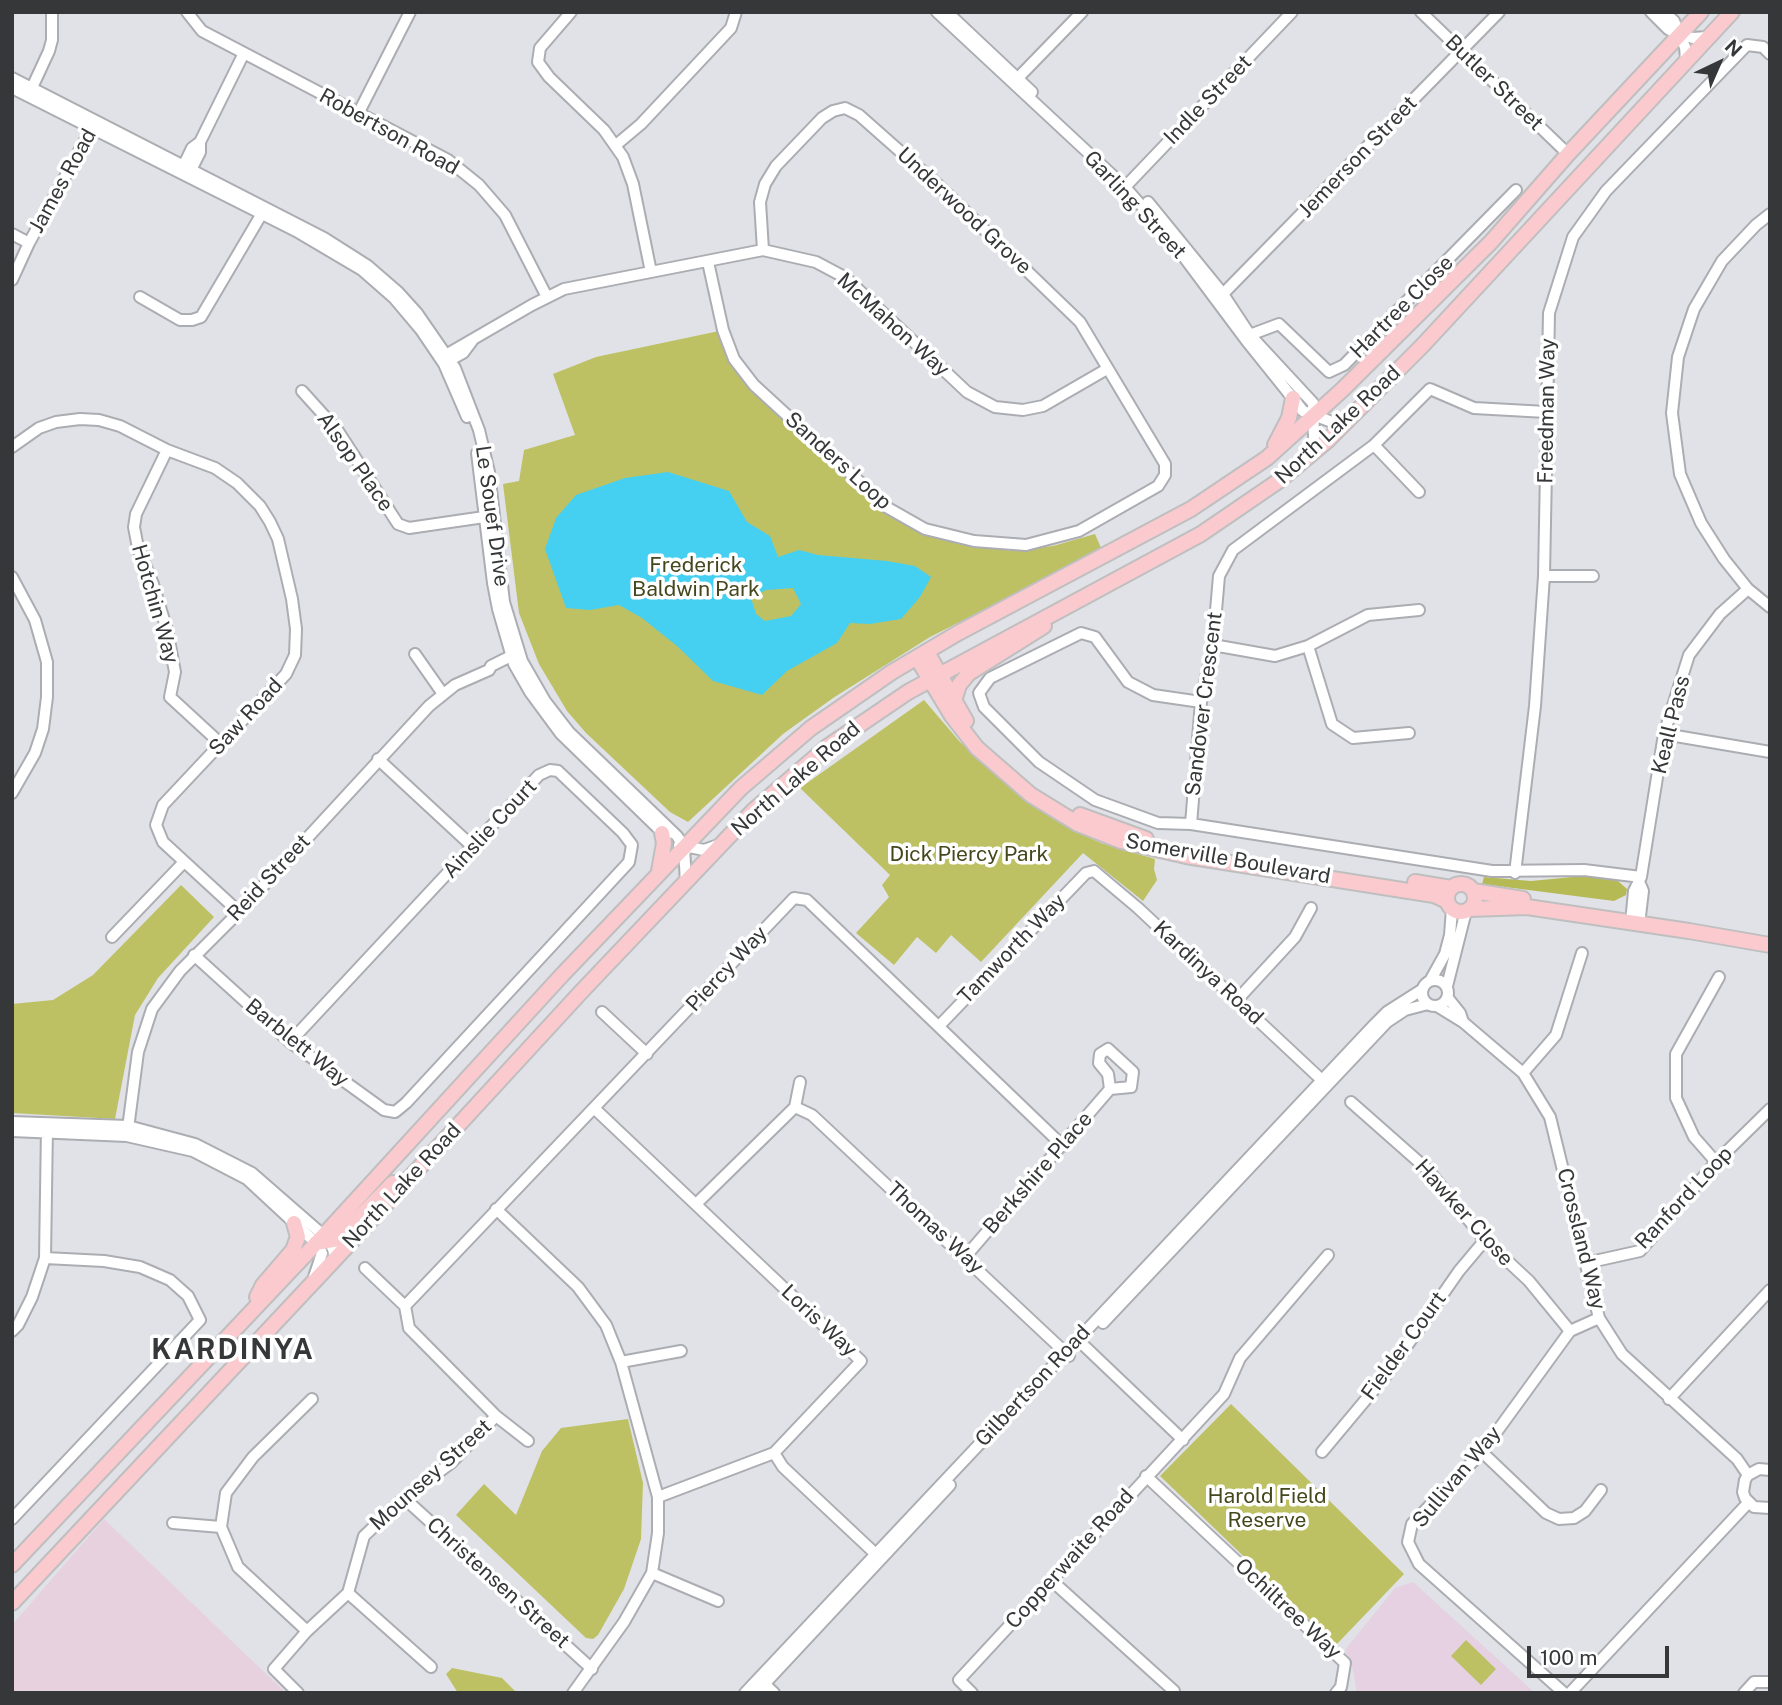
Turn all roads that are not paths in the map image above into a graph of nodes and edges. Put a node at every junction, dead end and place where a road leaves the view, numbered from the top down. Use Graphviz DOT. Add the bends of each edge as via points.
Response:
graph roads {
  1 [pos="52,12"];
  2 [pos="187,12"];
  3 [pos="410,12"];
  4 [pos="571,12"];
  5 [pos="736,12"];
  6 [pos="937,12"];
  7 [pos="947,12"];
  8 [pos="1082,12"];
  9 [pos="1292,12"];
  10 [pos="1421,12"];
  11 [pos="1499,12"];
  12 [pos="1651,12"];
  13 [pos="1664,12"];
  14 [pos="1701,12"];
  15 [pos="1732,12"];
  16 [pos="1680,34"];
  17 [pos="1708,37"];
  18 [pos="1462,51"];
  19 [pos="1770,54"];
  20 [pos="243,55"];
  21 [pos="1686,59"];
  22 [pos="12,78"];
  23 [pos="1016,81"];
  24 [pos="12,88"];
  25 [pos="30,91"];
  26 [pos="358,114"];
  27 [pos="94,124"];
  28 [pos="616,145"];
  29 [pos="1568,154"];
  30 [pos="186,171"];
  31 [pos="1127,185"];
  32 [pos="1516,190"];
  33 [pos="263,211"];
  34 [pos="1770,214"];
  35 [pos="12,234"];
  36 [pos="29,243"];
  37 [pos="763,250"];
  38 [pos="708,262"];
  39 [pos="651,272"];
  40 [pos="12,280"];
  41 [pos="140,297"];
  42 [pos="547,297"];
  43 [pos="1220,297"];
  44 [pos="1247,336"];
  45 [pos="446,359"];
  46 [pos="1107,369"];
  47 [pos="302,391"];
  48 [pos="1293,398"];
  49 [pos="1546,412"];
  50 [pos="1313,416"];
  51 [pos="1352,416"];
  52 [pos="1374,445"];
  53 [pos="12,447"];
  54 [pos="167,450"];
  55 [pos="1310,455"];
  56 [pos="1266,458"];
  57 [pos="1165,475"];
  58 [pos="1419,492"];
  59 [pos="490,517"];
  60 [pos="1544,576"];
  61 [pos="1593,576"];
  62 [pos="12,577"];
  63 [pos="1748,589"];
  64 [pos="1068,605"];
  65 [pos="1770,607"];
  66 [pos="1419,610"];
  67 [pos="1213,645"];
  68 [pos="1308,646"];
  69 [pos="415,653"];
  70 [pos="922,655"];
  71 [pos="516,658"];
  72 [pos="934,676"];
  73 [pos="443,694"];
  74 [pos="954,701"];
  75 [pos="1201,702"];
  76 [pos="1409,733"];
  77 [pos="1664,734"];
  78 [pos="220,743"];
  79 [pos="1770,752"];
  80 [pos="378,759"];
  81 [pos="12,793"];
  82 [pos="1191,824"];
  83 [pos="662,833"];
  84 [pos="722,844"];
  85 [pos="473,847"];
  86 [pos="684,847"];
  87 [pos="184,862"];
  88 [pos="659,873"];
  89 [pos="1086,873"];
  90 [pos="1514,873"];
  91 [pos="1640,881"];
  92 [pos="685,883"];
  93 [pos="1474,891"];
  94 [pos="1457,903"];
  95 [pos="1311,908"];
  96 [pos="239,912"];
  97 [pos="1636,919"];
  98 [pos="112,937"];
  99 [pos="1770,937"];
  100 [pos="1770,945"];
  101 [pos="1582,953"];
  102 [pos="194,956"];
  103 [pos="1719,976"];
  104 [pos="1426,985"];
  105 [pos="1447,992"];
  106 [pos="1237,1000"];
  107 [pos="1433,1005"];
  108 [pos="602,1012"];
  109 [pos="1464,1022"];
  110 [pos="939,1026"];
  111 [pos="290,1042"];
  112 [pos="647,1054"];
  113 [pos="1523,1073"];
  114 [pos="800,1082"];
  115 [pos="1324,1083"];
  116 [pos="1111,1089"];
  117 [pos="1351,1102"];
  118 [pos="406,1103"];
  119 [pos="794,1107"];
  120 [pos="595,1109"];
  121 [pos="1770,1109"];
  122 [pos="12,1122"];
  123 [pos="47,1128"];
  124 [pos="12,1131"];
  125 [pos="127,1131"];
  126 [pos="1063,1146"];
  127 [pos="1716,1161"];
  128 [pos="421,1166"];
  129 [pos="696,1204"];
  130 [pos="496,1209"];
  131 [pos="294,1223"];
  132 [pos="323,1239"];
  133 [pos="1485,1240"];
  134 [pos="1328,1255"];
  135 [pos="966,1256"];
  136 [pos="45,1258"];
  137 [pos="336,1258"];
  138 [pos="1586,1263"];
  139 [pos="365,1268"];
  140 [pos="312,1283"];
  141 [pos="1770,1290"];
  142 [pos="405,1306"];
  143 [pos="1600,1318"];
  144 [pos="244,1319"];
  145 [pos="12,1331"];
  146 [pos="1570,1331"];
  147 [pos="1080,1342"];
  148 [pos="681,1351"];
  149 [pos="1068,1354"];
  150 [pos="621,1362"];
  151 [pos="312,1399"];
  152 [pos="1670,1399"];
  153 [pos="496,1416"];
  154 [pos="1183,1440"];
  155 [pos="528,1441"];
  156 [pos="1321,1451"];
  157 [pos="1482,1452"];
  158 [pos="775,1453"];
  159 [pos="1770,1470"];
  160 [pos="1748,1475"];
  161 [pos="1146,1476"];
  162 [pos="1601,1490"];
  163 [pos="658,1497"];
  164 [pos="404,1498"];
  165 [pos="1748,1503"];
  166 [pos="1770,1508"];
  167 [pos="12,1519"];
  168 [pos="173,1523"];
  169 [pos="220,1527"];
  170 [pos="879,1557"];
  171 [pos="12,1565"];
  172 [pos="652,1573"];
  173 [pos="1051,1580"];
  174 [pos="348,1593"];
  175 [pos="718,1601"];
  176 [pos="12,1603"];
  177 [pos="307,1631"];
  178 [pos="431,1667"];
  179 [pos="592,1669"];
  180 [pos="762,1681"];
  181 [pos="1770,1682"];
  182 [pos="1174,1691"];
  183 [pos="298,1693"];
  184 [pos="573,1693"];
  185 [pos="745,1693"];
  186 [pos="756,1693"];
  187 [pos="774,1693"];
  188 [pos="972,1693"];
  189 [pos="1336,1693"];
  190 [pos="1564,1693"];
  191 [pos="1570,1693"];
  192 [pos="1744,1693"];
  1 -- 25 [label="street" via="49,51"];
  2 -- 20 [label="street, Robertson Road" via="202,32"];
  3 -- 26 [label="street"];
  4 -- 28 [label="street" via="540,48 538,62"];
  5 -- 28 [label="street" via="731,28"];
  6 -- 23 [label="street, Garling Street"];
  7 -- 23 [label="street, Garling Street"];
  8 -- 23 [label="street"];
  9 -- 31 [label="street, Indle Street"];
  10 -- 18 [label="street, Butler Street"];
  11 -- 18 [label="street, Jemerson Street"];
  12 -- 16 [label="street"];
  13 -- 16 [label="street"];
  14 -- 16 [label="main road, North Lake Road"];
  15 -- 17 [label="main road, North Lake Road"];
  16 -- 17 [label="street"];
  16 -- 21 [label="street"];
  16 -- 29 [label="main road, North Lake Road"];
  17 -- 21 [label="main road, North Lake Road"];
  18 -- 29 [label="street, Butler Street"];
  18 -- 43 [label="street, Jemerson Street"];
  19 -- 49 [label="street, Freedman Way" via="1763,47 1747,45 1606,191 1573,237 1549,313"];
  20 -- 26 [label="street, Robertson Road"];
  20 -- 30 [label="street" via="200,142 192,148"];
  21 -- 51 [label="main road, North Lake Road"];
  22 -- 25 [label="street, Le Souef Drive"];
  23 -- 31 [label="street, Garling Street"];
  24 -- 25 [label="street, Le Souef Drive"];
  25 -- 27 [label="street, Le Souef Drive"];
  26 -- 42 [label="street, Robertson Road" via="448,160 479,184 505,215"];
  27 -- 30 [label="street, Le Souef Drive"];
  27 -- 36 [label="street, James Road"];
  28 -- 39 [label="street" via="633,184"];
  29 -- 50 [label="main road, North Lake Road" via="1491,242"];
  30 -- 33 [label="street, Le Souef Drive"];
  31 -- 43 [label="street, Garling Street"];
  32 -- 44 [label="street, Hartree Close" via="1344,365 1329,372 1279,324"];
  33 -- 41 [label="street" via="201,317 180,320"];
  33 -- 45 [label="street, Le Souef Drive" via="376,281"];
  34 -- 63 [label="street" via="1721,261 1694,309 1678,357 1672,413 1680,474 1695,511"];
  35 -- 36 [label="street"];
  36 -- 40 [label="street, James Road"];
  37 -- 38 [label="street, McMahon Way"];
  37 -- 46 [label="street, McMahon Way" via="816,262 846,278 967,392 995,407 1023,410 1043,406"];
  37 -- 46 [label="street, Underwood Grove" via="760,202 765,184 822,118 845,108 859,115 937,184 1080,322"];
  38 -- 39 [label="street, McMahon Way"];
  38 -- 57 [label="street, Sanders Loop" via="723,330 734,359 754,385 888,508 925,529 974,541 1026,545 1079,531 1158,486"];
  39 -- 42 [label="street, McMahon Way" via="564,289"];
  42 -- 45 [label="street, McMahon Way" via="472,341 463,353"];
  43 -- 44 [label="street, Garling Street"];
  44 -- 48 [label="street, Garling Street"];
  44 -- 50 [label="street, Garling Street" via="1313,402"];
  45 -- 59 [label="street, Le Souef Drive" via="475,442"];
  46 -- 57 [label="street, Underwood Grove" via="1165,464"];
  47 -- 59 [label="street, Alsop Place" via="338,431 398,524 409,527"];
  48 -- 50 [label="street, Garling Street"];
  48 -- 56 [label="main road" via="1289,418"];
  49 -- 52 [label="street, Sandover Crescent" via="1474,408 1430,389"];
  49 -- 60 [label="street, Freedman Way"];
  50 -- 51 [label="street" via="1332,422"];
  50 -- 55 [label="street, Garling Street"];
  50 -- 56 [label="main road, North Lake Road"];
  51 -- 55 [label="main road, North Lake Road"];
  52 -- 58 [label="street"];
  52 -- 67 [label="street, Sandover Crescent" via="1233,550 1219,576"];
  53 -- 54 [label="street, Saw Road" via="40,428 80,419 120,426"];
  54 -- 78 [label="street, Hotchin Way" via="134,527 167,630 175,672 170,697"];
  54 -- 78 [label="street, Saw Road" via="215,468 260,506 278,539 292,599 295,655 286,674"];
  55 -- 64 [label="main road, North Lake Road" via="1201,534"];
  56 -- 70 [label="main road, North Lake Road" via="1191,509"];
  59 -- 71 [label="street, Le Souef Drive" via="493,583"];
  60 -- 61 [label="street"];
  60 -- 90 [label="street, Freedman Way" via="1535,706"];
  62 -- 81 [label="street" via="35,620 47,662 43,729"];
  63 -- 65 [label="street"];
  63 -- 77 [label="street, Keall Pass" via="1720,614 1689,655"];
  64 -- 72 [label="main road, North Lake Road"];
  64 -- 74 [label="main road" via="969,673 959,684"];
  66 -- 68 [label="street" via="1368,615"];
  67 -- 68 [label="street" via="1275,656"];
  67 -- 75 [label="street, Sandover Crescent"];
  68 -- 76 [label="street" via="1332,724 1353,738"];
  69 -- 73 [label="street"];
  70 -- 72 [label="main road, Somerville Boulevard"];
  70 -- 86 [label="main road, North Lake Road" via="811,729 741,788"];
  71 -- 73 [label="street, Reid Street"];
  71 -- 83 [label="street, Le Souef Drive" via="530,692 561,734"];
  71 -- 86 [label="street, Le Souef Drive" via="569,732"];
  72 -- 74 [label="main road, Somerville Boulevard"];
  72 -- 84 [label="main road, North Lake Road" via="827,747"];
  72 -- 94 [label="main road, Somerville Boulevard" via="958,724 977,748 1031,795 1078,824 1121,841 1186,856 1434,895"];
  73 -- 80 [label="street, Reid Street"];
  74 -- 94 [label="main road, Somerville Boulevard" via="973,732 1017,776 1088,818 1175,847"];
  75 -- 82 [label="street, Sandover Crescent"];
  75 -- 82 [label="street" via="1153,695 1128,682 1095,637 1081,633 990,678 979,693 984,707 1039,762 1095,800 1158,823"];
  77 -- 79 [label="street"];
  77 -- 91 [label="street, Keall Pass"];
  78 -- 87 [label="street, Saw Road" via="163,805 156,825 163,842"];
  80 -- 85 [label="street"];
  80 -- 96 [label="street, Reid Street"];
  82 -- 90 [label="street, Sandover Crescent"];
  83 -- 86 [label="street, Le Souef Drive"];
  83 -- 88 [label="main road"];
  84 -- 86 [label="street" via="704,850"];
  84 -- 92 [label="main road, North Lake Road"];
  85 -- 111 [label="street, Ainslie Court"];
  85 -- 118 [label="street, Ainslie Court" via="539,775 550,770 558,771 632,845 629,862"];
  86 -- 88 [label="main road, North Lake Road"];
  86 -- 92 [label="street"];
  87 -- 96 [label="street, Saw Road"];
  87 -- 98 [label="street"];
  88 -- 132 [label="main road, North Lake Road"];
  89 -- 106 [label="street, Kardinya Road" via="1099,872"];
  89 -- 110 [label="street, Tamworth Way"];
  90 -- 91 [label="street, Sandover Crescent" via="1584,870"];
  91 -- 97 [label="street, Keall Pass" via="1634,891"];
  92 -- 128 [label="main road, North Lake Road"];
  93 -- 94 [label="main road" via="1475,901"];
  93 -- 94 [label="main road, Somerville Boulevard" via="1463,884"];
  93 -- 97 [label="main road, Somerville Boulevard"];
  94 -- 97 [label="main road, Somerville Boulevard"];
  94 -- 104 [label="street" via="1445,954"];
  94 -- 105 [label="street"];
  95 -- 106 [label="street" via="1295,937"];
  96 -- 102 [label="street, Reid Street"];
  97 -- 99 [label="main road, Somerville Boulevard"];
  97 -- 100 [label="main road, Somerville Boulevard"];
  101 -- 113 [label="street" via="1556,1035"];
  102 -- 111 [label="street, Barblett Way"];
  102 -- 125 [label="street, Reid Street" via="152,1009 138,1052"];
  103 -- 127 [label="street" via="1676,1054 1676,1098 1694,1137"];
  104 -- 105 [label="street" via="1441,981"];
  104 -- 107 [label="street" via="1423,998"];
  104 -- 115 [label="street" via="1387,1012"];
  105 -- 107 [label="street" via="1443,1003"];
  105 -- 109 [label="street, Crossland Way"];
  106 -- 115 [label="street, Kardinya Road"];
  107 -- 109 [label="street, Crossland Way"];
  107 -- 115 [label="street" via="1405,1010 1387,1022"];
  108 -- 112 [label="street"];
  109 -- 113 [label="street, Crossland Way"];
  110 -- 112 [label="street, Piercy Way" via="807,900 794,898"];
  110 -- 126 [label="street, Piercy Way"];
  111 -- 118 [label="street, Barblett Way" via="384,1110 396,1112"];
  112 -- 120 [label="street, Piercy Way"];
  113 -- 138 [label="street, Crossland Way" via="1550,1117"];
  114 -- 119 [label="street"];
  115 -- 147 [label="street, Gilbertson Road"];
  116 -- 126 [label="street, Berkshire Place"];
  117 -- 133 [label="street, Hawker Close" via="1428,1170"];
  119 -- 129 [label="street"];
  119 -- 135 [label="street, Thomas Way" via="813,1115"];
  120 -- 129 [label="street, Loris Way"];
  120 -- 130 [label="street, Piercy Way"];
  121 -- 127 [label="street, Ranford Loop"];
  122 -- 123 [label="street"];
  123 -- 124 [label="street"];
  123 -- 125 [label="street"];
  123 -- 136 [label="street"];
  125 -- 131 [label="street" via="193,1151 247,1179"];
  125 -- 132 [label="street" via="195,1144 252,1173"];
  126 -- 135 [label="street, Berkshire Place"];
  127 -- 138 [label="street, Ranford Loop" via="1640,1251"];
  128 -- 132 [label="main road" via="394,1182 338,1239"];
  128 -- 137 [label="main road, North Lake Road"];
  129 -- 158 [label="street, Loris Way" via="861,1361"];
  130 -- 142 [label="street, Piercy Way"];
  130 -- 150 [label="street" via="578,1287 606,1325"];
  131 -- 132 [label="street"];
  131 -- 144 [label="main road" via="298,1237 293,1250 263,1285"];
  132 -- 137 [label="street"];
  132 -- 140 [label="street"];
  132 -- 144 [label="main road, North Lake Road"];
  133 -- 146 [label="street, Hawker Close" via="1529,1281"];
  133 -- 156 [label="street, Fielder Court" via="1388,1373"];
  134 -- 154 [label="street, Copperwaite Road" via="1240,1358 1224,1394"];
  135 -- 149 [label="street, Thomas Way"];
  136 -- 145 [label="street" via="32,1297"];
  136 -- 167 [label="street" via="140,1267 170,1280 188,1296 200,1320"];
  137 -- 140 [label="main road, North Lake Road"];
  138 -- 143 [label="street, Crossland Way"];
  139 -- 142 [label="street"];
  140 -- 176 [label="main road, North Lake Road"];
  141 -- 152 [label="street"];
  142 -- 153 [label="street" via="409,1328"];
  143 -- 146 [label="street"];
  143 -- 152 [label="street, Crossland Way" via="1622,1354"];
  144 -- 171 [label="main road, North Lake Road"];
  146 -- 157 [label="street, Sullivan Way"];
  147 -- 149 [label="street, Gilbertson Road"];
  147 -- 154 [label="street"];
  148 -- 150 [label="street"];
  149 -- 170 [label="street, Gilbertson Road"];
  150 -- 163 [label="street"];
  151 -- 169 [label="street" via="253,1457 226,1493"];
  152 -- 160 [label="street, Crossland Way" via="1737,1459"];
  153 -- 155 [label="street"];
  153 -- 164 [label="street, Mounsey Street" via="451,1462"];
  154 -- 161 [label="street, Copperwaite Road"];
  157 -- 162 [label="street" via="1546,1513 1559,1519 1585,1511"];
  157 -- 190 [label="street, Sullivan Way" via="1412,1524 1408,1542 1419,1564"];
  158 -- 163 [label="street, Loris Way"];
  158 -- 170 [label="street" via="783,1467"];
  159 -- 160 [label="street"];
  160 -- 165 [label="street" via="1743,1492"];
  161 -- 173 [label="street, Copperwaite Road"];
  161 -- 189 [label="street, Ochiltree Way" via="1345,1663"];
  163 -- 172 [label="street"];
  164 -- 174 [label="street, Mounsey Street" via="364,1536"];
  164 -- 179 [label="street, Christensen Street"];
  165 -- 166 [label="street"];
  165 -- 191 [label="street"];
  168 -- 169 [label="street"];
  169 -- 177 [label="street" via="238,1567"];
  170 -- 180 [label="street, Gilbertson Road"];
  172 -- 175 [label="street"];
  172 -- 179 [label="street"];
  173 -- 182 [label="street"];
  173 -- 188 [label="street, Copperwaite Road" via="959,1680"];
  174 -- 177 [label="street"];
  174 -- 178 [label="street"];
  177 -- 183 [label="street" via="274,1669"];
  179 -- 184 [label="street"];
  180 -- 185 [label="street, Gilbertson Road"];
  180 -- 186 [label="street, Gilbertson Road"];
  180 -- 187 [label="street"];
  181 -- 192 [label="street" via="1754,1682"];
}
